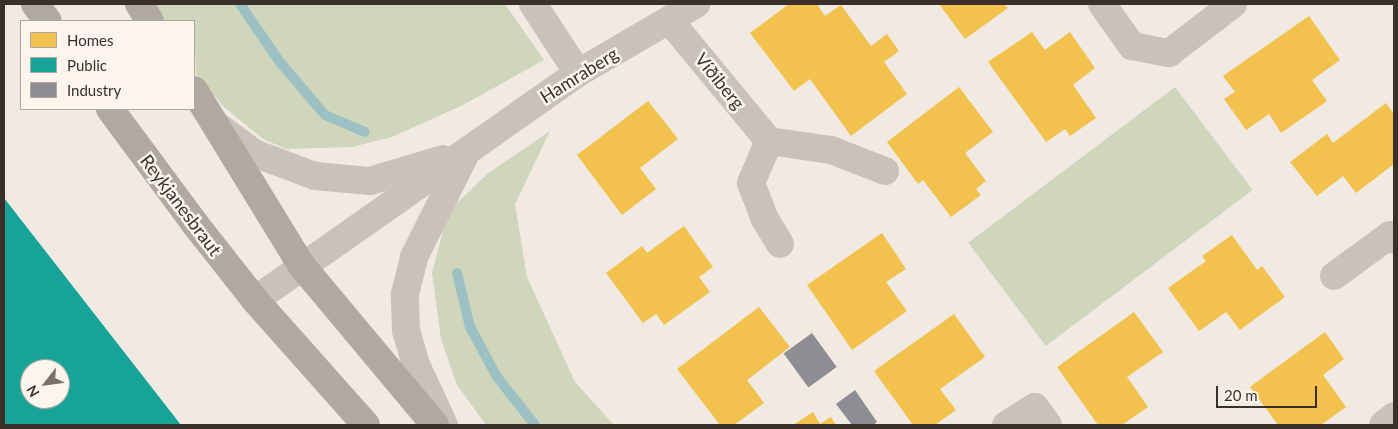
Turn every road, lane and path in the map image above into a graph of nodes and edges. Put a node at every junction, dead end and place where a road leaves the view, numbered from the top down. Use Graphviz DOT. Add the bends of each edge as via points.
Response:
graph roads {
  1 [pos="36,4"];
  2 [pos="139,4"];
  3 [pos="533,4"];
  4 [pos="696,4"];
  5 [pos="1102,4"];
  6 [pos="1233,4"];
  7 [pos="47,20"];
  8 [pos="149,20"];
  9 [pos="670,21"];
  10 [pos="578,73"];
  11 [pos="195,92"];
  12 [pos="111,110"];
  13 [pos="215,124"];
  14 [pos="769,141"];
  15 [pos="466,152"];
  16 [pos="885,171"];
  17 [pos="1394,240"];
  18 [pos="780,244"];
  19 [pos="302,266"];
  20 [pos="1334,276"];
  21 [pos="255,300"];
  22 [pos="1394,416"];
  23 [pos="366,425"];
  24 [pos="435,425"];
  25 [pos="444,425"];
  26 [pos="1006,425"];
  27 [pos="1048,425"];
  28 [pos="1382,425"];
  1 -- 7 [label="highway"];
  2 -- 8 [label="highway"];
  3 -- 10 [label="street"];
  4 -- 9 [label="street, Hamraberg"];
  5 -- 6 [label="street" via="1132,46 1169,53"];
  9 -- 10 [label="street, Hamraberg"];
  9 -- 14 [label="street, Víðiberg"];
  10 -- 15 [label="street, Hamraberg"];
  11 -- 13 [label="highway"];
  12 -- 21 [label="highway, Reykjanesbraut" via="194,224"];
  13 -- 15 [label="street" via="254,153 315,176 370,181"];
  13 -- 19 [label="highway"];
  14 -- 16 [label="street" via="831,150"];
  14 -- 18 [label="street" via="751,183 765,219"];
  15 -- 19 [label="street"];
  15 -- 25 [label="street" via="414,257 405,294 406,331 416,366"];
  17 -- 20 [label="street" via="1390,234"];
  19 -- 21 [label="street"];
  19 -- 24 [label="highway"];
  21 -- 23 [label="highway, Reykjanesbraut"];
  22 -- 28 [label="street"];
  26 -- 27 [label="street" via="1035,406"];
}
